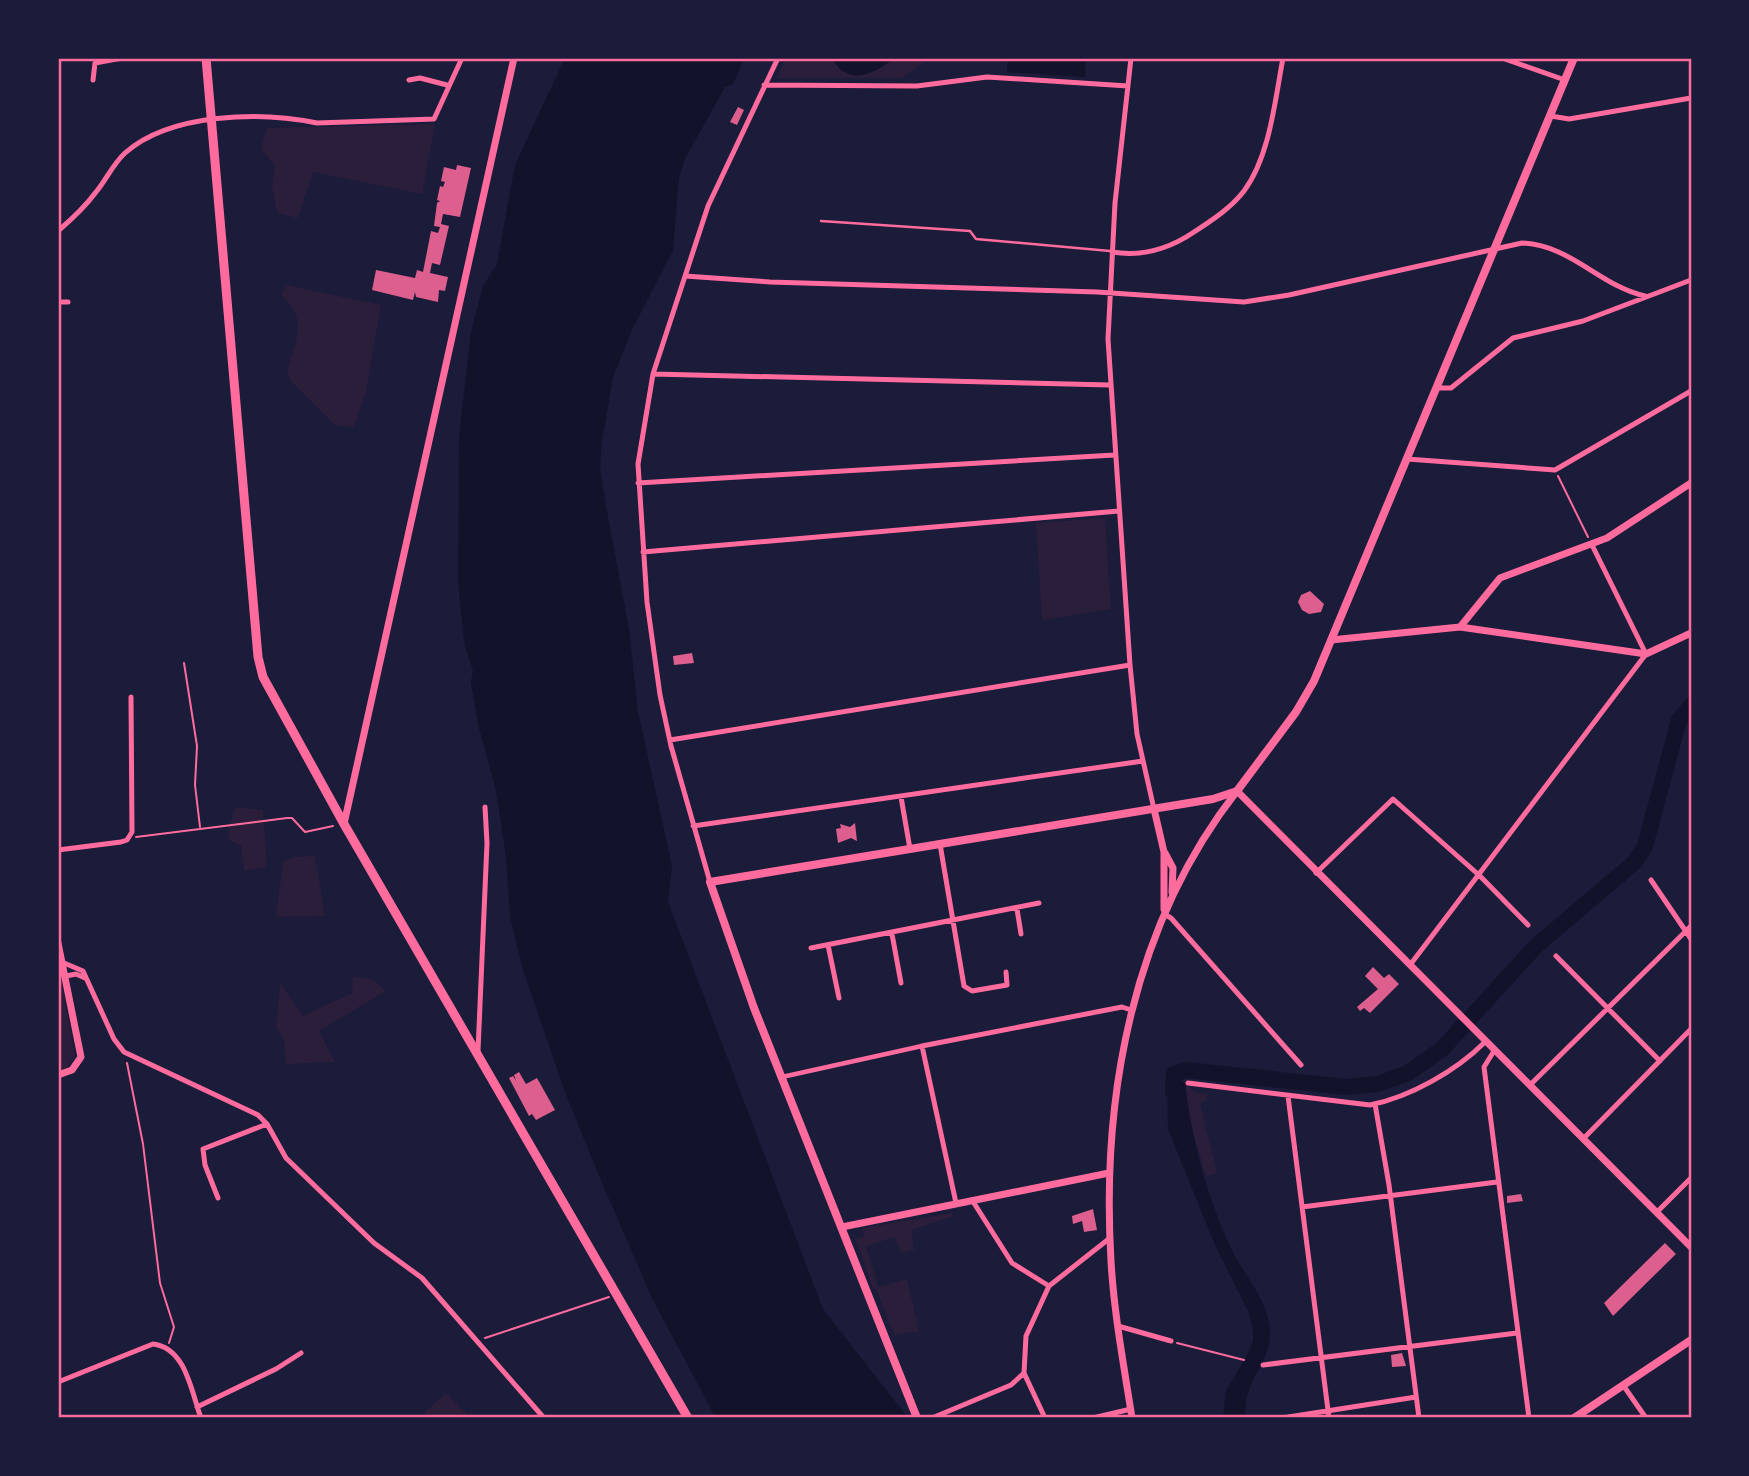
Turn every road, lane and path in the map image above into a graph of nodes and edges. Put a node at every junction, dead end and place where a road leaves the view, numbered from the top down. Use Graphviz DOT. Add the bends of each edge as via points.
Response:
graph roads {
  1 [pos="121,58"];
  2 [pos="206,58"];
  3 [pos="462,58"];
  4 [pos="514,58"];
  5 [pos="778,58"];
  6 [pos="1131,58"];
  7 [pos="1283,58"];
  8 [pos="1502,58"];
  9 [pos="1574,58"];
  10 [pos="93,80"];
  11 [pos="409,80"];
  12 [pos="1565,80"];
  13 [pos="447,85"];
  14 [pos="765,85"];
  15 [pos="1128,86"];
  16 [pos="1691,97"];
  17 [pos="1551,116"];
  18 [pos="211,118"];
  19 [pos="821,222"];
  20 [pos="58,231"];
  21 [pos="1496,248"];
  22 [pos="1112,252"];
  23 [pos="685,276"];
  24 [pos="1691,280"];
  25 [pos="1111,293"];
  26 [pos="1645,296"];
  27 [pos="58,302"];
  28 [pos="68,302"];
  29 [pos="653,374"];
  30 [pos="1110,385"];
  31 [pos="1438,388"];
  32 [pos="1691,391"];
  33 [pos="1114,454"];
  34 [pos="1407,459"];
  35 [pos="1561,481"];
  36 [pos="638,483"];
  37 [pos="1691,483"];
  38 [pos="1119,511"];
  39 [pos="1592,545"];
  40 [pos="643,552"];
  41 [pos="1460,627"];
  42 [pos="1691,633"];
  43 [pos="1331,640"];
  44 [pos="1646,654"];
  45 [pos="184,663"];
  46 [pos="1130,665"];
  47 [pos="131,697"];
  48 [pos="670,740"];
  49 [pos="1143,761"];
  50 [pos="1237,791"];
  51 [pos="901,797"];
  52 [pos="1219,798"];
  53 [pos="485,807"];
  54 [pos="1151,809"];
  55 [pos="1220,812"];
  56 [pos="344,824"];
  57 [pos="693,826"];
  58 [pos="200,828"];
  59 [pos="128,838"];
  60 [pos="940,844"];
  61 [pos="910,849"];
  62 [pos="58,850"];
  63 [pos="1164,852"];
  64 [pos="1189,860"];
  65 [pos="1173,868"];
  66 [pos="1316,873"];
  67 [pos="1480,876"];
  68 [pos="1651,880"];
  69 [pos="710,882"];
  70 [pos="1171,896"];
  71 [pos="1039,903"];
  72 [pos="1017,909"];
  73 [pos="1164,914"];
  74 [pos="953,922"];
  75 [pos="1528,925"];
  76 [pos="1690,929"];
  77 [pos="892,934"];
  78 [pos="1021,934"];
  79 [pos="1691,939"];
  80 [pos="58,943"];
  81 [pos="828,945"];
  82 [pos="811,948"];
  83 [pos="1556,956"];
  84 [pos="64,963"];
  85 [pos="1410,965"];
  86 [pos="1006,972"];
  87 [pos="66,976"];
  88 [pos="88,980"];
  89 [pos="901,983"];
  90 [pos="839,998"];
  91 [pos="1608,1007"];
  92 [pos="1132,1010"];
  93 [pos="1691,1029"];
  94 [pos="1482,1045"];
  95 [pos="922,1046"];
  96 [pos="1494,1051"];
  97 [pos="478,1054"];
  98 [pos="1660,1061"];
  99 [pos="127,1063"];
  100 [pos="1301,1065"];
  101 [pos="1484,1066"];
  102 [pos="58,1075"];
  103 [pos="782,1077"];
  104 [pos="1188,1083"];
  105 [pos="1530,1086"];
  106 [pos="1287,1096"];
  107 [pos="1375,1104"];
  108 [pos="267,1124"];
  109 [pos="1583,1139"];
  110 [pos="1109,1173"];
  111 [pos="1691,1178"];
  112 [pos="1497,1182"];
  113 [pos="1390,1196"];
  114 [pos="218,1198"];
  115 [pos="972,1200"];
  116 [pos="956,1203"];
  117 [pos="1302,1208"];
  118 [pos="1657,1212"];
  119 [pos="842,1227"];
  120 [pos="1110,1238"];
  121 [pos="1691,1247"];
  122 [pos="1049,1286"];
  123 [pos="617,1295"];
  124 [pos="1118,1326"];
  125 [pos="1517,1333"];
  126 [pos="1691,1340"];
  127 [pos="477,1341"];
  128 [pos="1171,1341"];
  129 [pos="1409,1346"];
  130 [pos="167,1347"];
  131 [pos="301,1353"];
  132 [pos="1322,1357"];
  133 [pos="1244,1360"];
  134 [pos="1264,1365"];
  135 [pos="1024,1373"];
  136 [pos="58,1381"];
  137 [pos="1623,1385"];
  138 [pos="1416,1397"];
  139 [pos="197,1408"];
  140 [pos="1131,1409"];
  141 [pos="1328,1410"];
  142 [pos="201,1418"];
  143 [pos="544,1418"];
  144 [pos="688,1418"];
  145 [pos="917,1418"];
  146 [pos="932,1418"];
  147 [pos="1045,1418"];
  148 [pos="1093,1418"];
  149 [pos="1132,1418"];
  150 [pos="1282,1418"];
  151 [pos="1329,1418"];
  152 [pos="1419,1418"];
  153 [pos="1529,1418"];
  154 [pos="1574,1418"];
  155 [pos="1646,1418"];
  1 -- 10 [label="street" via="95,63"];
  2 -- 18 [label="main road"];
  3 -- 13 [label="street"];
  4 -- 56 [label="street"];
  5 -- 14 [label="street"];
  6 -- 15 [label="street"];
  7 -- 22 [label="street" via="1254,173 1234,203 1164,248 1133,254"];
  8 -- 12 [label="street"];
  9 -- 12 [label="main road"];
  11 -- 13 [label="street"];
  12 -- 17 [label="main road"];
  13 -- 18 [label="street" via="434,118 317,123"];
  14 -- 15 [label="street" via="917,86 987,77"];
  14 -- 23 [label="street" via="708,206"];
  15 -- 22 [label="street"];
  16 -- 17 [label="street" via="1569,119"];
  17 -- 21 [label="main road"];
  18 -- 20 [label="street" via="174,125 127,152 81,210"];
  18 -- 56 [label="main road" via="258,657 273,699"];
  19 -- 22 [label="lane" via="970,231 976,239"];
  21 -- 25 [label="street" via="1258,301"];
  21 -- 26 [label="street" via="1522,243 1553,248 1618,288"];
  21 -- 31 [label="main road"];
  22 -- 25 [label="street"];
  23 -- 25 [label="street"];
  23 -- 29 [label="street"];
  24 -- 26 [label="street"];
  25 -- 30 [label="street"];
  26 -- 31 [label="street" via="1583,321 1513,338 1451,388"];
  27 -- 28 [label="street"];
  29 -- 30 [label="street"];
  29 -- 36 [label="street"];
  30 -- 33 [label="street"];
  31 -- 34 [label="main road"];
  32 -- 34 [label="street" via="1555,470"];
  33 -- 36 [label="street"];
  33 -- 38 [label="street"];
  34 -- 43 [label="main road"];
  35 -- 39 [label="path"];
  36 -- 40 [label="street"];
  37 -- 39 [label="street" via="1621,531"];
  38 -- 40 [label="street"];
  38 -- 46 [label="street"];
  39 -- 41 [label="street" via="1500,578"];
  39 -- 44 [label="street"];
  40 -- 48 [label="street" via="654,654"];
  41 -- 43 [label="street"];
  41 -- 44 [label="street"];
  42 -- 44 [label="street"];
  43 -- 50 [label="main road" via="1306,697"];
  44 -- 67 [label="street"];
  45 -- 58 [label="path" via="197,746"];
  46 -- 48 [label="street"];
  46 -- 49 [label="street"];
  47 -- 59 [label="street" via="132,831"];
  48 -- 57 [label="street"];
  49 -- 51 [label="street"];
  49 -- 54 [label="street"];
  50 -- 52 [label="main road"];
  50 -- 55 [label="street"];
  50 -- 66 [label="street"];
  51 -- 57 [label="street"];
  51 -- 61 [label="street"];
  52 -- 54 [label="main road"];
  52 -- 55 [label="street"];
  53 -- 97 [label="street"];
  54 -- 60 [label="main road"];
  54 -- 63 [label="street"];
  55 -- 64 [label="street"];
  56 -- 58 [label="path" via="305,832 287,818"];
  56 -- 97 [label="main road"];
  57 -- 69 [label="street"];
  58 -- 59 [label="path"];
  59 -- 62 [label="street"];
  60 -- 61 [label="main road"];
  60 -- 74 [label="street"];
  61 -- 69 [label="main road"];
  63 -- 65 [label="street" via="1169,870"];
  63 -- 73 [label="street"];
  64 -- 65 [label="street"];
  64 -- 70 [label="street"];
  65 -- 70 [label="street"];
  66 -- 67 [label="street" via="1393,799"];
  66 -- 85 [label="street"];
  67 -- 75 [label="street"];
  67 -- 85 [label="street"];
  68 -- 76 [label="street"];
  69 -- 103 [label="main road"];
  70 -- 73 [label="street"];
  71 -- 72 [label="street"];
  72 -- 74 [label="street"];
  72 -- 78 [label="street"];
  73 -- 92 [label="street"];
  73 -- 100 [label="street"];
  74 -- 77 [label="street"];
  74 -- 86 [label="street" via="964,986 972,991 1006,985"];
  76 -- 79 [label="street"];
  76 -- 91 [label="street"];
  77 -- 81 [label="street"];
  77 -- 89 [label="street"];
  80 -- 84 [label="street"];
  81 -- 82 [label="street"];
  81 -- 90 [label="street"];
  83 -- 91 [label="street"];
  84 -- 87 [label="street"];
  84 -- 88 [label="street" via="83,971"];
  85 -- 94 [label="street" via="1477,1034"];
  87 -- 88 [label="street" via="81,975"];
  87 -- 102 [label="street" via="81,1057 72,1070"];
  88 -- 108 [label="street" via="124,1052 258,1115"];
  91 -- 98 [label="street"];
  91 -- 105 [label="street"];
  92 -- 95 [label="street" via="1122,1007"];
  92 -- 110 [label="street" via="1118,1076"];
  93 -- 98 [label="street"];
  94 -- 96 [label="street"];
  94 -- 101 [label="street"];
  94 -- 107 [label="street" via="1414,1090"];
  95 -- 103 [label="street"];
  95 -- 116 [label="street"];
  96 -- 101 [label="street"];
  96 -- 105 [label="street"];
  97 -- 123 [label="main road"];
  98 -- 109 [label="street"];
  99 -- 130 [label="path" via="143,1144 160,1283 174,1327"];
  101 -- 112 [label="street"];
  103 -- 119 [label="main road"];
  104 -- 106 [label="street"];
  105 -- 109 [label="street"];
  106 -- 107 [label="street"];
  106 -- 117 [label="street"];
  107 -- 113 [label="street"];
  108 -- 114 [label="street" via="203,1149"];
  108 -- 127 [label="street" via="286,1158 374,1243 422,1278"];
  109 -- 118 [label="street"];
  110 -- 115 [label="street"];
  110 -- 120 [label="street"];
  111 -- 118 [label="street"];
  112 -- 113 [label="street"];
  112 -- 125 [label="street"];
  113 -- 117 [label="street"];
  113 -- 129 [label="street"];
  115 -- 116 [label="street"];
  115 -- 122 [label="street" via="1012,1263"];
  116 -- 119 [label="street"];
  117 -- 132 [label="street"];
  118 -- 121 [label="street"];
  119 -- 145 [label="main road"];
  120 -- 122 [label="street"];
  120 -- 124 [label="street"];
  122 -- 135 [label="street" via="1026,1336"];
  123 -- 127 [label="path"];
  123 -- 144 [label="main road"];
  124 -- 128 [label="street"];
  124 -- 140 [label="street"];
  125 -- 129 [label="street"];
  125 -- 153 [label="street"];
  126 -- 137 [label="main road"];
  127 -- 143 [label="street"];
  128 -- 133 [label="path"];
  129 -- 132 [label="street"];
  129 -- 138 [label="street"];
  130 -- 136 [label="street" via="153,1344"];
  130 -- 139 [label="street" via="180,1359"];
  131 -- 139 [label="street"];
  132 -- 134 [label="street"];
  132 -- 141 [label="street"];
  135 -- 146 [label="street" via="1011,1385"];
  135 -- 147 [label="street"];
  137 -- 154 [label="main road"];
  137 -- 155 [label="street"];
  138 -- 141 [label="street"];
  138 -- 152 [label="street"];
  139 -- 142 [label="street"];
  140 -- 148 [label="street"];
  140 -- 149 [label="street"];
  141 -- 150 [label="street"];
  141 -- 151 [label="street"];
}
